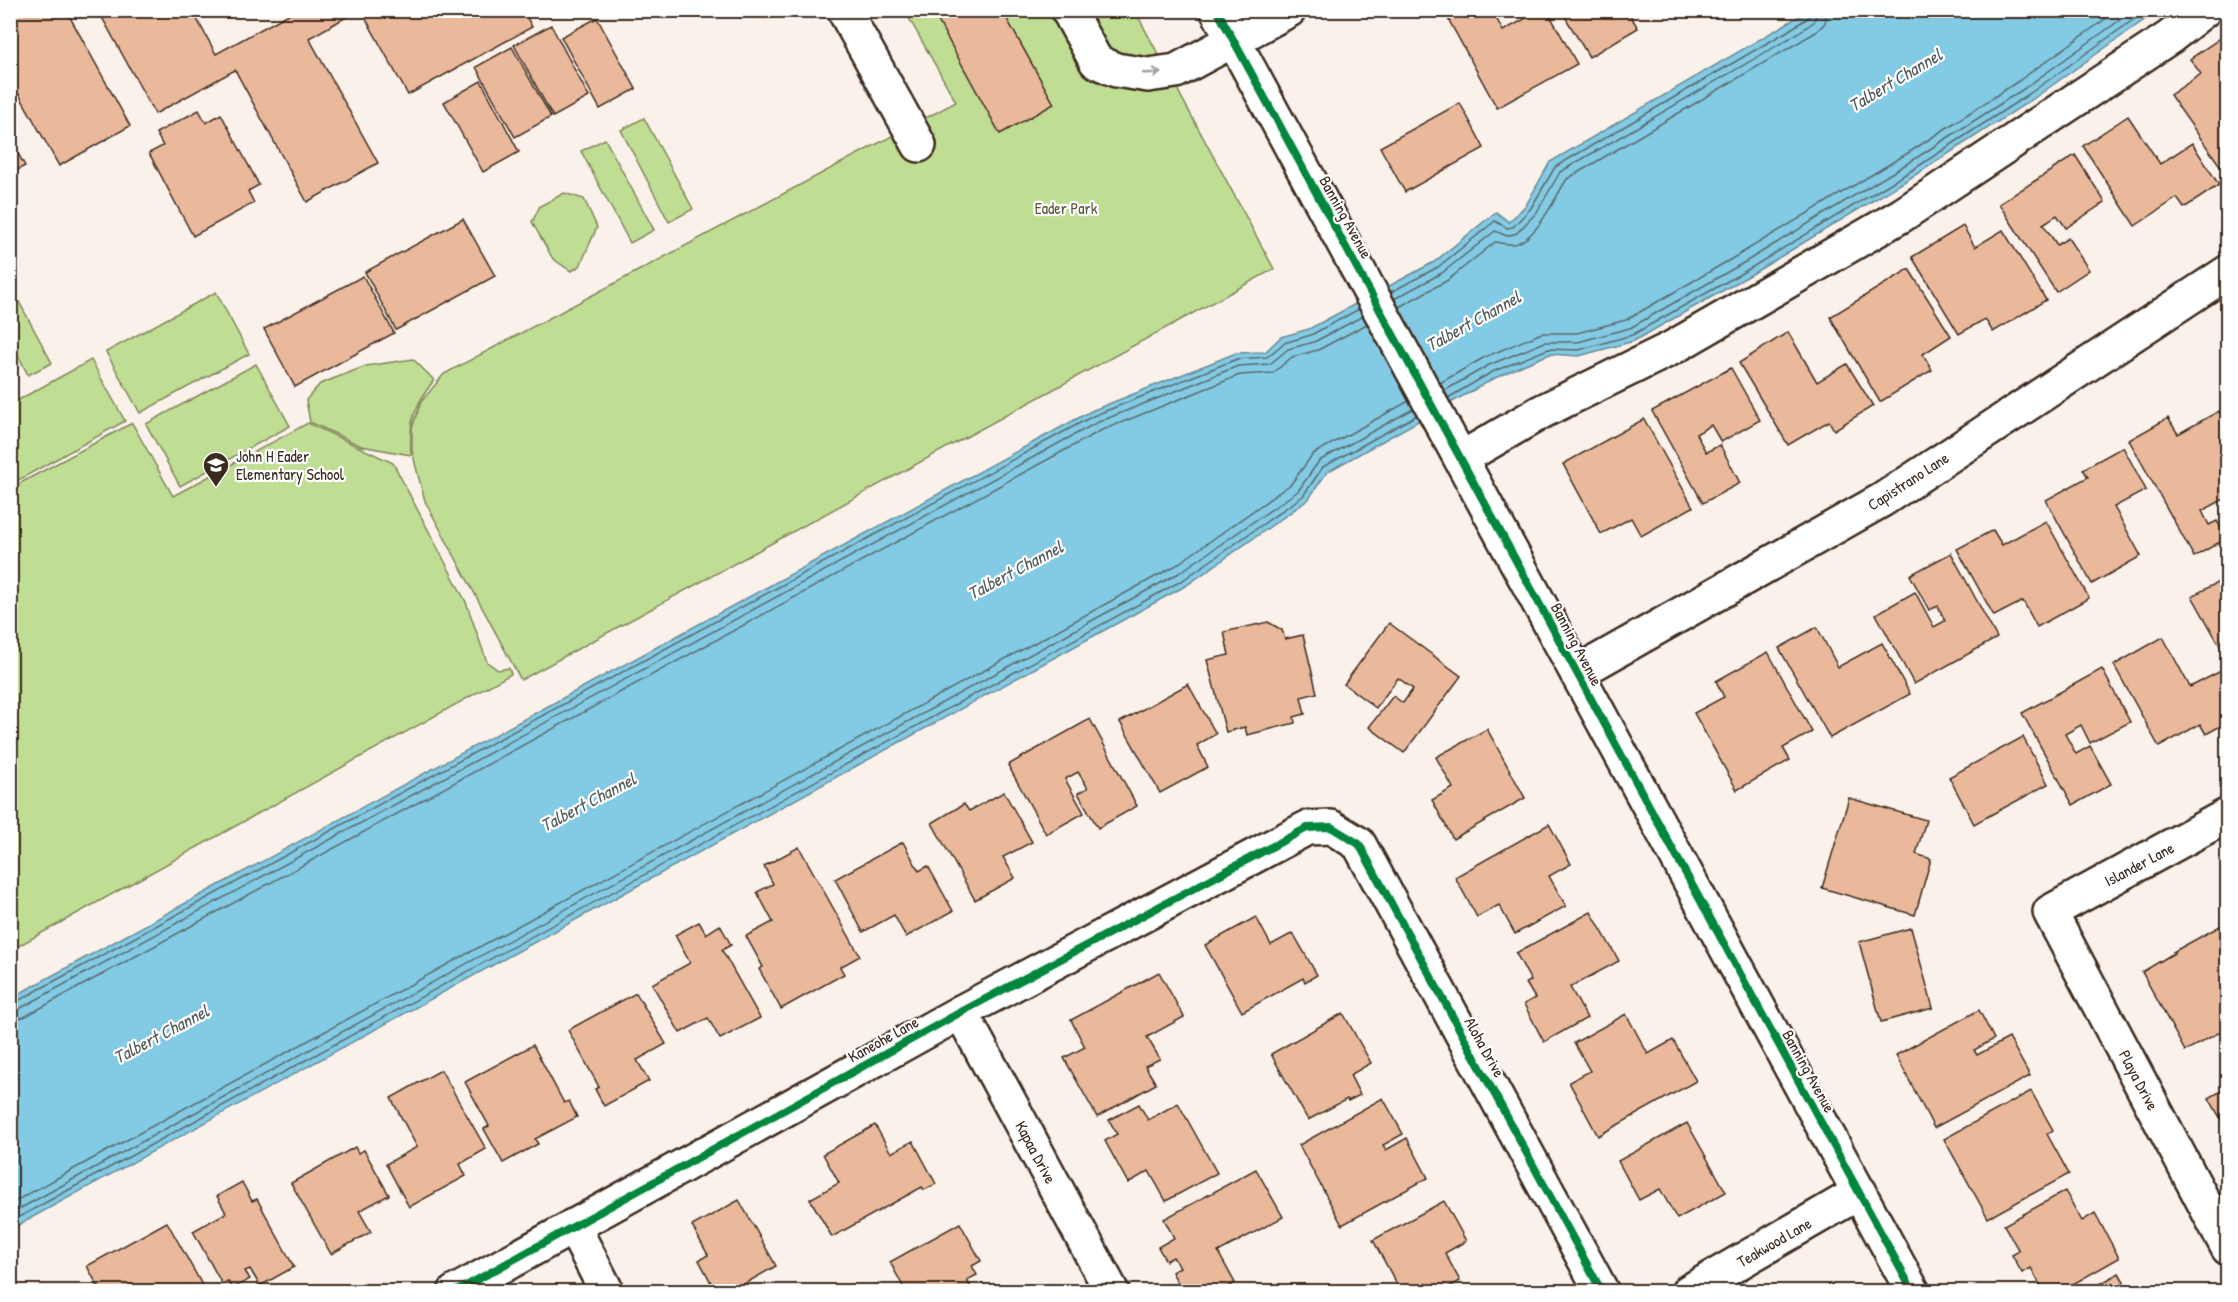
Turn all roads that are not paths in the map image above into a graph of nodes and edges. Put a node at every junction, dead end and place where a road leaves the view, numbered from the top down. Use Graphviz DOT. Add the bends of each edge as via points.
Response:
graph roads {
  1 [pos="844,10"];
  2 [pos="1068,10"];
  3 [pos="1217,10"];
  4 [pos="1289,10"];
  5 [pos="2204,10"];
  6 [pos="1234,42"];
  7 [pos="919,146"];
  8 [pos="2228,272"];
  9 [pos="1462,458"];
  10 [pos="1577,673"];
  11 [pos="2228,816"];
  12 [pos="1331,827"];
  13 [pos="2050,912"];
  14 [pos="961,1012"];
  15 [pos="1860,1192"];
  16 [pos="573,1226"];
  17 [pos="2228,1248"];
  18 [pos="455,1292"];
  19 [pos="607,1292"];
  20 [pos="1112,1292"];
  21 [pos="1602,1292"];
  22 [pos="1688,1292"];
  23 [pos="1913,1292"];
  1 -- 7 [label="street"];
  2 -- 6 [label="street, one-way" via="1096,61 1116,70 1148,75 1176,71"];
  3 -- 6 [label="street, Banning Avenue"];
  4 -- 6 [label="street"];
  5 -- 9 [label="street" via="2170,37 1902,215 1672,348 1541,412"];
  6 -- 9 [label="street, Banning Avenue"];
  8 -- 10 [label="street, Capistrano Lane" via="1882,500"];
  9 -- 10 [label="street, Banning Avenue"];
  10 -- 15 [label="street, Banning Avenue"];
  11 -- 13 [label="street, Islander Lane"];
  12 -- 14 [label="street, Kaneohe Lane" via="1307,828"];
  12 -- 21 [label="street, Aloha Drive" via="1359,844"];
  13 -- 17 [label="street, Playa Drive"];
  14 -- 16 [label="street, Kaneohe Lane"];
  14 -- 20 [label="street, Kapaa Drive"];
  15 -- 22 [label="street, Teakwood Lane"];
  15 -- 23 [label="street, Banning Avenue"];
  16 -- 18 [label="street, Kaneohe Lane"];
  16 -- 19 [label="street"];
}
